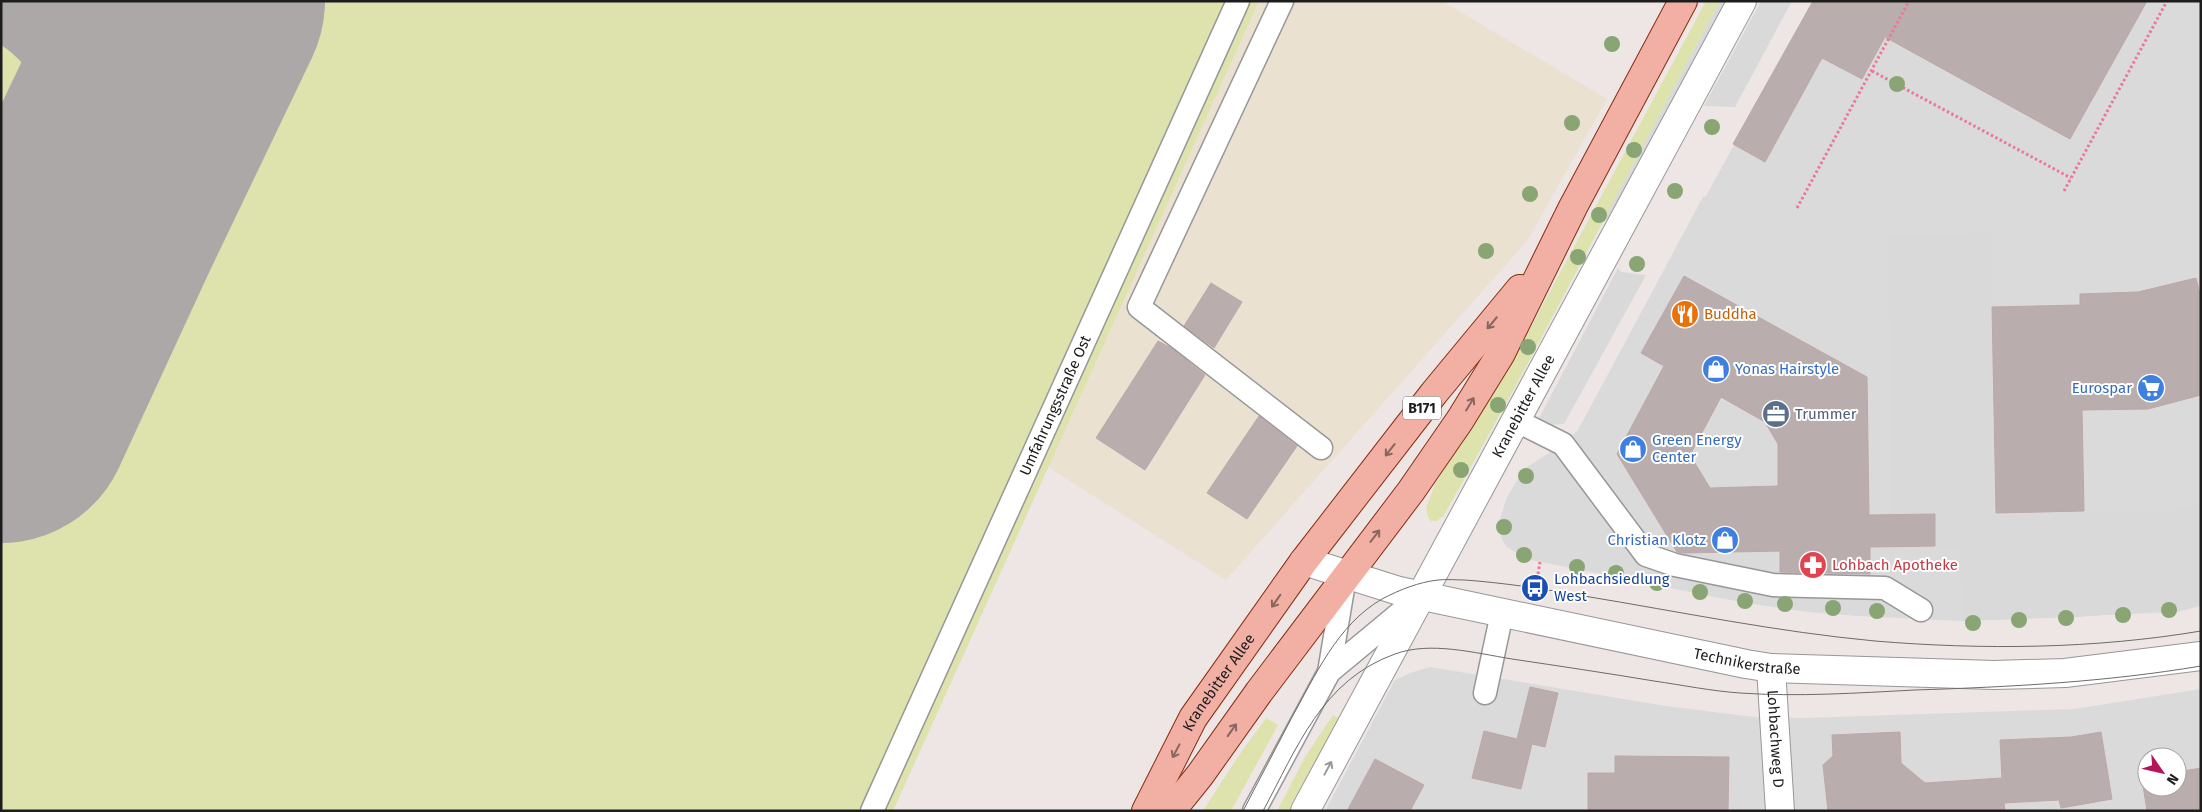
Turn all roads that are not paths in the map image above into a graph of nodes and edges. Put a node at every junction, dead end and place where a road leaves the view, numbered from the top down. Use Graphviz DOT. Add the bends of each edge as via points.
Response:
graph roads {
  1 [pos="1238,1"];
  2 [pos="1282,1"];
  3 [pos="1683,1"];
  4 [pos="1742,1"];
  5 [pos="1546,259"];
  6 [pos="1516,420"];
  7 [pos="1321,448"];
  8 [pos="1304,561"];
  9 [pos="1345,575"];
  10 [pos="1421,596"];
  11 [pos="1921,610"];
  12 [pos="1502,613"];
  13 [pos="2201,656"];
  14 [pos="1771,668"];
  15 [pos="1329,672"];
  16 [pos="1485,693"];
  17 [pos="872,811"];
  18 [pos="1146,811"];
  19 [pos="1171,811"];
  20 [pos="1254,811"];
  21 [pos="1305,811"];
  22 [pos="1780,811"];
  1 -- 17 [label="lane, Umfahrungsstraße Ost"];
  2 -- 7 [label="lane" via="1139,307"];
  3 -- 5 [label="main road, Kranebitter Allee / B171"];
  4 -- 6 [label="street, Kranebitter Allee"];
  5 -- 8 [label="main road, Kranebitter Allee / B171, one-way" via="1434,393"];
  9 -- 5 [label="main road, Kranebitter Allee / B171, one-way" via="1411,491 1460,420 1500,355"];
  6 -- 10 [label="street, Kranebitter Allee"];
  6 -- 11 [label="lane" via="1563,444 1646,556 1773,585 1885,588"];
  8 -- 9 [label="street, Technikerstraße"];
  8 -- 18 [label="main road, Kranebitter Allee / B171, one-way" via="1194,718"];
  9 -- 10 [label="street, Technikerstraße"];
  9 -- 15 [label="lane"];
  19 -- 9 [label="main road, Kranebitter Allee / B171, one-way"];
  10 -- 12 [label="street, Technikerstraße"];
  10 -- 15 [label="lane"];
  21 -- 10 [label="street, Kranebitter Allee, one-way"];
  12 -- 14 [label="street, Technikerstraße"];
  12 -- 16 [label="lane"];
  13 -- 14 [label="street, Technikerstraße" via="2065,673 1994,675"];
  14 -- 22 [label="street, Lohbachweg D"];
  15 -- 20 [label="lane"];
}
